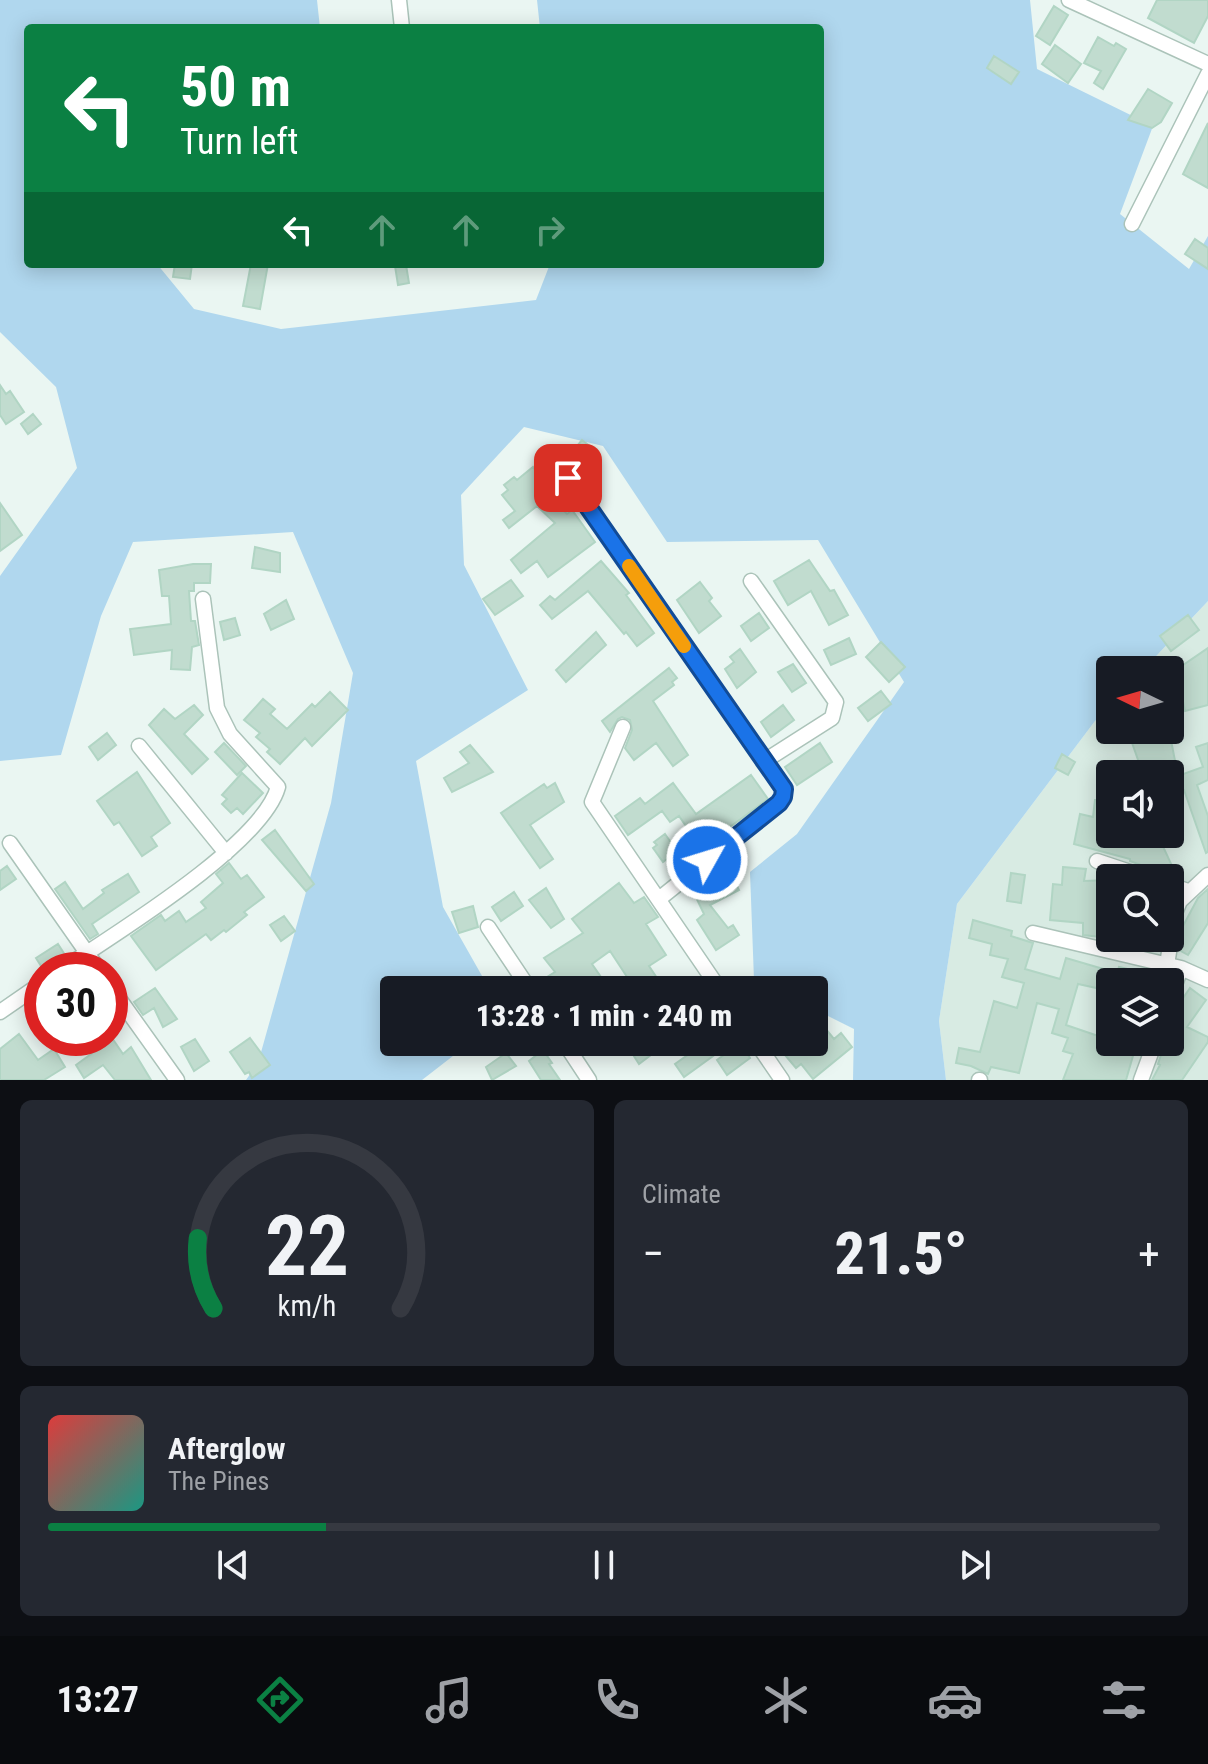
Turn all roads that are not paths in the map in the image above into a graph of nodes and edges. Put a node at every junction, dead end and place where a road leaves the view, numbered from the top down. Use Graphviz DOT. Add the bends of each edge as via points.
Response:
graph roads {
  1 [pos="399,0"];
  2 [pos="1069,0"];
  3 [pos="402,24"];
  4 [pos="1208,64"];
  5 [pos="1208,74"];
  6 [pos="1132,224"];
  7 [pos="568,478"];
  8 [pos="751,581"];
  9 [pos="203,599"];
  10 [pos="623,727"];
  11 [pos="139,746"];
  12 [pos="763,762"];
  13 [pos="10,843"];
  14 [pos="226,853"];
  15 [pos="1097,861"];
  16 [pos="1106,864"];
  17 [pos="1208,875"];
  18 [pos="1184,890"];
  19 [pos="1188,891"];
  20 [pos="659,899"];
  21 [pos="488,927"];
  22 [pos="1033,933"];
  23 [pos="85,952"];
  24 [pos="87,952"];
  25 [pos="1174,967"];
  26 [pos="521,976"];
  27 [pos="711,976"];
  28 [pos="1208,980"];
  29 [pos="24,995"];
  30 [pos="128,1011"];
  31 [pos="0,1012"];
  32 [pos="573,1056"];
  33 [pos="766,1056"];
  34 [pos="1150,1056"];
  35 [pos="177,1080"];
  36 [pos="589,1080"];
  37 [pos="782,1080"];
  38 [pos="1141,1080"];
  1 -- 3 [label="street"];
  2 -- 4 [label="street"];
  5 -- 6 [label="street"];
  7 -- 12 [label="street"];
  8 -- 12 [label="street" via="836,702 832,718"];
  9 -- 14 [label="street" via="217,708 230,734 278,787 252,830"];
  10 -- 20 [label="street" via="592,802"];
  11 -- 14 [label="street"];
  12 -- 20 [label="street" via="784,789 783,797"];
  13 -- 23 [label="street"];
  14 -- 24 [label="street"];
  15 -- 16 [label="street"];
  17 -- 19 [label="street"];
  18 -- 19 [label="street"];
  19 -- 25 [label="street" via="1175,913"];
  20 -- 27 [label="street"];
  21 -- 26 [label="street"];
  22 -- 25 [label="street"];
  25 -- 28 [label="street"];
  29 -- 31 [label="street"];
  30 -- 35 [label="street"];
  32 -- 36 [label="street"];
  33 -- 37 [label="street"];
  34 -- 38 [label="street"];
}
